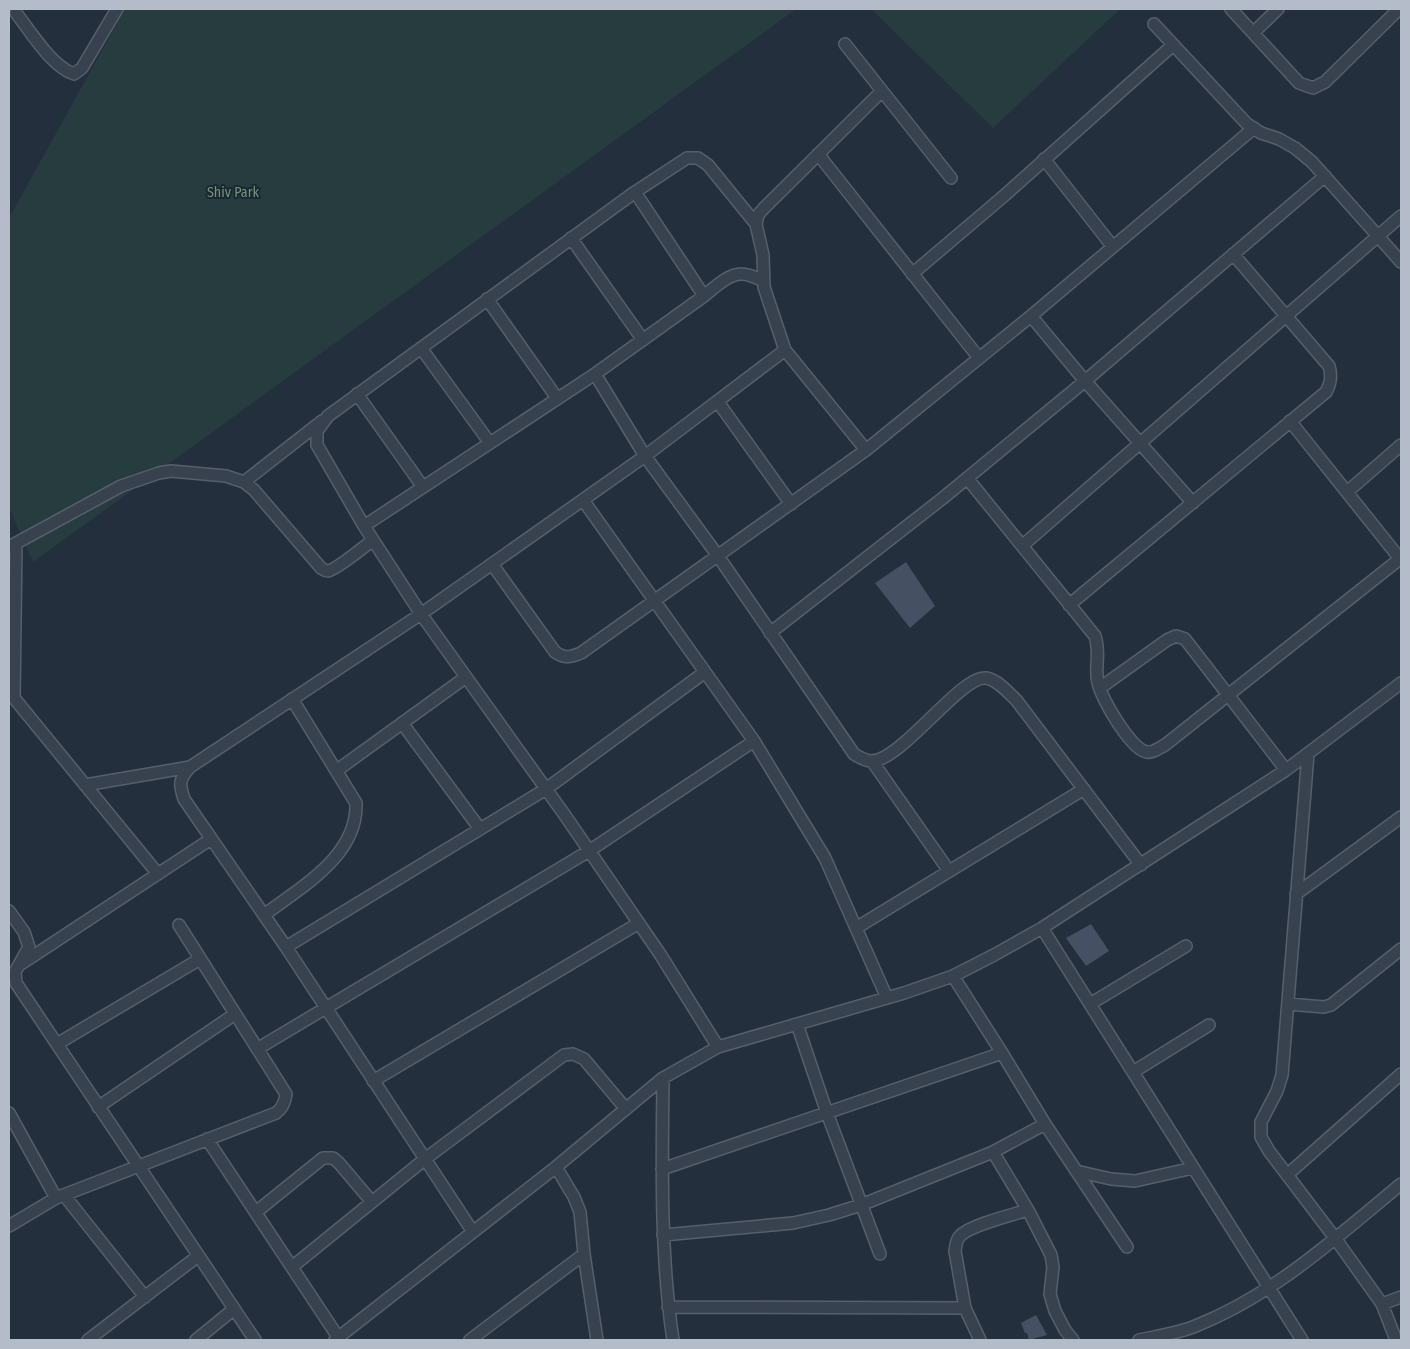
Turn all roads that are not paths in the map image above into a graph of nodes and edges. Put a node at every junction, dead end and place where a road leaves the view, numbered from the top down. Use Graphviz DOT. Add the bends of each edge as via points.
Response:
graph roads {
  1 [pos="117,9"];
  2 [pos="1232,9"];
  3 [pos="1278,9"];
  4 [pos="1399,9"];
  5 [pos="12,14"];
  6 [pos="1154,24"];
  7 [pos="1253,32"];
  8 [pos="845,44"];
  9 [pos="1173,45"];
  10 [pos="882,91"];
  11 [pos="1254,128"];
  12 [pos="818,154"];
  13 [pos="1044,159"];
  14 [pos="1325,176"];
  15 [pos="951,178"];
  16 [pos="635,192"];
  17 [pos="1401,216"];
  18 [pos="756,224"];
  19 [pos="1379,236"];
  20 [pos="571,238"];
  21 [pos="1113,247"];
  22 [pos="1233,254"];
  23 [pos="1401,262"];
  24 [pos="912,274"];
  25 [pos="764,281"];
  26 [pos="704,296"];
  27 [pos="488,299"];
  28 [pos="1031,316"];
  29 [pos="1286,317"];
  30 [pos="643,340"];
  31 [pos="421,348"];
  32 [pos="785,350"];
  33 [pos="979,358"];
  34 [pos="595,374"];
  35 [pos="1085,381"];
  36 [pos="357,394"];
  37 [pos="557,398"];
  38 [pos="718,402"];
  39 [pos="328,416"];
  40 [pos="1290,422"];
  41 [pos="490,443"];
  42 [pos="1140,443"];
  43 [pos="1401,445"];
  44 [pos="866,450"];
  45 [pos="645,456"];
  46 [pos="967,478"];
  47 [pos="244,482"];
  48 [pos="423,486"];
  49 [pos="1347,492"];
  50 [pos="583,500"];
  51 [pos="1193,502"];
  52 [pos="791,504"];
  53 [pos="364,526"];
  54 [pos="373,540"];
  55 [pos="12,545"];
  56 [pos="1022,546"];
  57 [pos="718,556"];
  58 [pos="1401,559"];
  59 [pos="492,564"];
  60 [pos="655,602"];
  61 [pos="1070,605"];
  62 [pos="421,614"];
  63 [pos="770,633"];
  64 [pos="705,672"];
  65 [pos="466,677"];
  66 [pos="1400,686"];
  67 [pos="1100,688"];
  68 [pos="11,696"];
  69 [pos="1228,696"];
  70 [pos="292,699"];
  71 [pos="402,723"];
  72 [pos="754,741"];
  73 [pos="1308,754"];
  74 [pos="872,761"];
  75 [pos="190,767"];
  76 [pos="1286,770"];
  77 [pos="336,771"];
  78 [pos="85,785"];
  79 [pos="546,789"];
  80 [pos="1084,789"];
  81 [pos="1401,817"];
  82 [pos="480,829"];
  83 [pos="211,838"];
  84 [pos="589,851"];
  85 [pos="1141,865"];
  86 [pos="949,871"];
  87 [pos="158,874"];
  88 [pos="1296,894"];
  89 [pos="9,911"];
  90 [pos="264,916"];
  91 [pos="639,923"];
  92 [pos="179,925"];
  93 [pos="856,928"];
  94 [pos="1042,928"];
  95 [pos="1186,946"];
  96 [pos="286,948"];
  97 [pos="1401,950"];
  98 [pos="200,959"];
  99 [pos="19,965"];
  100 [pos="953,976"];
  101 [pos="887,998"];
  102 [pos="1090,1004"];
  103 [pos="1288,1004"];
  104 [pos="327,1009"];
  105 [pos="235,1014"];
  106 [pos="797,1024"];
  107 [pos="1209,1025"];
  108 [pos="57,1044"];
  109 [pos="718,1047"];
  110 [pos="257,1049"];
  111 [pos="1002,1054"];
  112 [pos="1133,1072"];
  113 [pos="1401,1074"];
  114 [pos="663,1078"];
  115 [pos="373,1081"];
  116 [pos="98,1107"];
  117 [pos="626,1109"];
  118 [pos="827,1113"];
  119 [pos="9,1114"];
  120 [pos="1045,1124"];
  121 [pos="207,1139"];
  122 [pos="993,1152"];
  123 [pos="425,1159"];
  124 [pos="556,1166"];
  125 [pos="138,1167"];
  126 [pos="1193,1168"];
  127 [pos="662,1169"];
  128 [pos="1076,1171"];
  129 [pos="1287,1175"];
  130 [pos="1401,1184"];
  131 [pos="60,1196"];
  132 [pos="372,1202"];
  133 [pos="861,1204"];
  134 [pos="1028,1210"];
  135 [pos="256,1212"];
  136 [pos="9,1226"];
  137 [pos="473,1232"];
  138 [pos="663,1235"];
  139 [pos="1335,1238"];
  140 [pos="1127,1247"];
  141 [pos="584,1254"];
  142 [pos="880,1254"];
  143 [pos="198,1256"];
  144 [pos="292,1267"];
  145 [pos="1269,1288"];
  146 [pos="145,1297"];
  147 [pos="1401,1297"];
  148 [pos="1382,1304"];
  149 [pos="668,1307"];
  150 [pos="965,1308"];
  151 [pos="234,1309"];
  152 [pos="338,1339"];
  153 [pos="88,1340"];
  154 [pos="196,1340"];
  155 [pos="255,1340"];
  156 [pos="470,1340"];
  157 [pos="597,1340"];
  158 [pos="673,1340"];
  159 [pos="980,1340"];
  160 [pos="1073,1340"];
  161 [pos="1139,1340"];
  162 [pos="1302,1340"];
  163 [pos="1396,1340"];
  1 -- 5 [label="street" via="82,68 74,74 54,61"];
  2 -- 7 [label="street"];
  3 -- 7 [label="street"];
  4 -- 7 [label="street" via="1325,82 1313,88 1299,83"];
  6 -- 9 [label="street"];
  8 -- 10 [label="street"];
  9 -- 11 [label="street"];
  9 -- 13 [label="street"];
  10 -- 12 [label="street"];
  10 -- 15 [label="street"];
  11 -- 14 [label="street" via="1295,148"];
  11 -- 21 [label="street"];
  12 -- 18 [label="street" via="764,208"];
  12 -- 24 [label="street"];
  13 -- 21 [label="street"];
  13 -- 24 [label="street"];
  14 -- 19 [label="street"];
  14 -- 22 [label="street"];
  16 -- 18 [label="street" via="687,158 698,158 708,165"];
  16 -- 20 [label="street"];
  16 -- 26 [label="street"];
  17 -- 19 [label="street"];
  18 -- 25 [label="street" via="763,255"];
  19 -- 23 [label="street"];
  19 -- 29 [label="street"];
  20 -- 27 [label="street"];
  20 -- 30 [label="street"];
  21 -- 28 [label="street"];
  22 -- 29 [label="street"];
  22 -- 35 [label="street"];
  24 -- 33 [label="street"];
  25 -- 26 [label="street" via="741,274 732,276"];
  25 -- 32 [label="street"];
  26 -- 30 [label="street"];
  27 -- 31 [label="street"];
  27 -- 37 [label="street"];
  28 -- 33 [label="street"];
  28 -- 35 [label="street"];
  29 -- 40 [label="street" via="1332,374 1326,392"];
  29 -- 42 [label="street"];
  30 -- 34 [label="street"];
  31 -- 36 [label="street"];
  31 -- 41 [label="street"];
  32 -- 38 [label="street"];
  32 -- 44 [label="street"];
  33 -- 44 [label="street"];
  34 -- 37 [label="street"];
  34 -- 45 [label="street"];
  35 -- 42 [label="street"];
  35 -- 46 [label="street"];
  36 -- 39 [label="street"];
  36 -- 48 [label="street"];
  37 -- 41 [label="street"];
  38 -- 45 [label="street"];
  38 -- 52 [label="street"];
  39 -- 47 [label="street"];
  39 -- 53 [label="street" via="317,431 317,445"];
  40 -- 49 [label="street"];
  40 -- 51 [label="street"];
  41 -- 48 [label="street"];
  42 -- 51 [label="street"];
  42 -- 56 [label="street"];
  43 -- 49 [label="street"];
  44 -- 52 [label="street"];
  45 -- 50 [label="street"];
  45 -- 57 [label="street"];
  46 -- 56 [label="street"];
  46 -- 63 [label="street"];
  47 -- 54 [label="street" via="326,571"];
  47 -- 55 [label="street" via="226,476 171,471 153,475 110,492"];
  48 -- 53 [label="street"];
  49 -- 58 [label="street"];
  50 -- 59 [label="street"];
  50 -- 60 [label="street"];
  51 -- 61 [label="street"];
  52 -- 57 [label="street"];
  53 -- 54 [label="street"];
  54 -- 62 [label="street"];
  55 -- 68 [label="street"];
  56 -- 61 [label="street"];
  57 -- 60 [label="street"];
  57 -- 63 [label="street"];
  58 -- 69 [label="street"];
  59 -- 60 [label="street" via="555,652 569,658"];
  59 -- 62 [label="street"];
  60 -- 64 [label="street"];
  61 -- 67 [label="street" via="1095,636"];
  62 -- 65 [label="street"];
  62 -- 70 [label="street"];
  63 -- 74 [label="street" via="854,754"];
  64 -- 72 [label="street"];
  64 -- 79 [label="street"];
  65 -- 71 [label="street"];
  65 -- 79 [label="street"];
  66 -- 73 [label="street"];
  67 -- 69 [label="street" via="1176,636 1185,639"];
  67 -- 69 [label="street" via="1134,744 1147,752 1165,745"];
  68 -- 78 [label="street"];
  69 -- 76 [label="street"];
  70 -- 75 [label="street"];
  70 -- 77 [label="street"];
  71 -- 77 [label="street"];
  71 -- 82 [label="street"];
  72 -- 84 [label="street"];
  72 -- 93 [label="street" via="826,858"];
  73 -- 76 [label="street"];
  73 -- 88 [label="street"];
  74 -- 80 [label="street" via="895,750 961,691 976,680 986,678 999,684 1017,701"];
  74 -- 86 [label="street"];
  75 -- 78 [label="street"];
  75 -- 83 [label="street" via="183,775 180,787 184,799"];
  76 -- 85 [label="street"];
  77 -- 90 [label="street" via="356,803 353,829 326,867"];
  78 -- 87 [label="street"];
  79 -- 82 [label="street"];
  79 -- 84 [label="street"];
  80 -- 85 [label="street"];
  80 -- 86 [label="street"];
  81 -- 88 [label="street"];
  82 -- 96 [label="street"];
  83 -- 87 [label="street"];
  83 -- 90 [label="street"];
  84 -- 91 [label="street"];
  84 -- 104 [label="street"];
  85 -- 94 [label="street"];
  86 -- 93 [label="street"];
  87 -- 99 [label="street"];
  88 -- 103 [label="street"];
  89 -- 99 [label="street" via="28,940 29,947"];
  90 -- 96 [label="street"];
  91 -- 109 [label="street"];
  91 -- 115 [label="street"];
  92 -- 98 [label="street"];
  93 -- 101 [label="street"];
  94 -- 100 [label="street"];
  94 -- 102 [label="street"];
  95 -- 102 [label="street"];
  96 -- 104 [label="street"];
  97 -- 103 [label="street" via="1331,1005"];
  98 -- 105 [label="street"];
  98 -- 108 [label="street"];
  99 -- 108 [label="street" via="15,972 16,983"];
  100 -- 101 [label="street"];
  100 -- 111 [label="street"];
  101 -- 106 [label="street"];
  102 -- 112 [label="street"];
  103 -- 129 [label="street" via="1282,1075 1261,1122 1261,1137"];
  104 -- 110 [label="street"];
  104 -- 115 [label="street"];
  105 -- 110 [label="street"];
  105 -- 116 [label="street"];
  106 -- 109 [label="street"];
  106 -- 118 [label="street"];
  107 -- 112 [label="street"];
  108 -- 116 [label="street"];
  109 -- 114 [label="street"];
  110 -- 121 [label="street" via="286,1094 281,1110"];
  111 -- 118 [label="street"];
  111 -- 120 [label="street"];
  112 -- 126 [label="street"];
  113 -- 129 [label="street"];
  114 -- 117 [label="street"];
  114 -- 127 [label="street"];
  115 -- 123 [label="street"];
  116 -- 125 [label="street"];
  117 -- 123 [label="street" via="584,1059 573,1054 564,1055"];
  117 -- 124 [label="street"];
  118 -- 127 [label="street"];
  118 -- 133 [label="street"];
  119 -- 131 [label="street"];
  120 -- 122 [label="street"];
  120 -- 128 [label="street"];
  121 -- 125 [label="street"];
  121 -- 135 [label="street"];
  122 -- 133 [label="street"];
  122 -- 134 [label="street"];
  123 -- 132 [label="street"];
  123 -- 137 [label="street"];
  124 -- 137 [label="street"];
  124 -- 141 [label="street" via="580,1212"];
  125 -- 131 [label="street"];
  125 -- 143 [label="street"];
  126 -- 128 [label="street" via="1135,1181"];
  126 -- 145 [label="street"];
  127 -- 138 [label="street"];
  128 -- 140 [label="street"];
  129 -- 139 [label="street"];
  130 -- 139 [label="street"];
  131 -- 136 [label="street"];
  131 -- 146 [label="street"];
  132 -- 135 [label="street" via="339,1163 333,1158 324,1158"];
  132 -- 144 [label="street"];
  133 -- 138 [label="street" via="829,1216 793,1223"];
  133 -- 142 [label="street"];
  134 -- 150 [label="street" via="969,1229 958,1237 955,1251"];
  134 -- 160 [label="street" via="1051,1255 1050,1294 1055,1311"];
  135 -- 144 [label="street"];
  137 -- 152 [label="street"];
  138 -- 149 [label="street"];
  139 -- 145 [label="street"];
  139 -- 148 [label="street"];
  141 -- 156 [label="street"];
  141 -- 157 [label="street"];
  143 -- 146 [label="street"];
  143 -- 151 [label="street"];
  144 -- 152 [label="street"];
  145 -- 161 [label="street" via="1196,1326"];
  145 -- 162 [label="street"];
  146 -- 153 [label="street"];
  147 -- 148 [label="street"];
  148 -- 163 [label="street"];
  149 -- 150 [label="street"];
  149 -- 158 [label="street"];
  150 -- 159 [label="street"];
  151 -- 154 [label="street"];
  151 -- 155 [label="street"];
}
